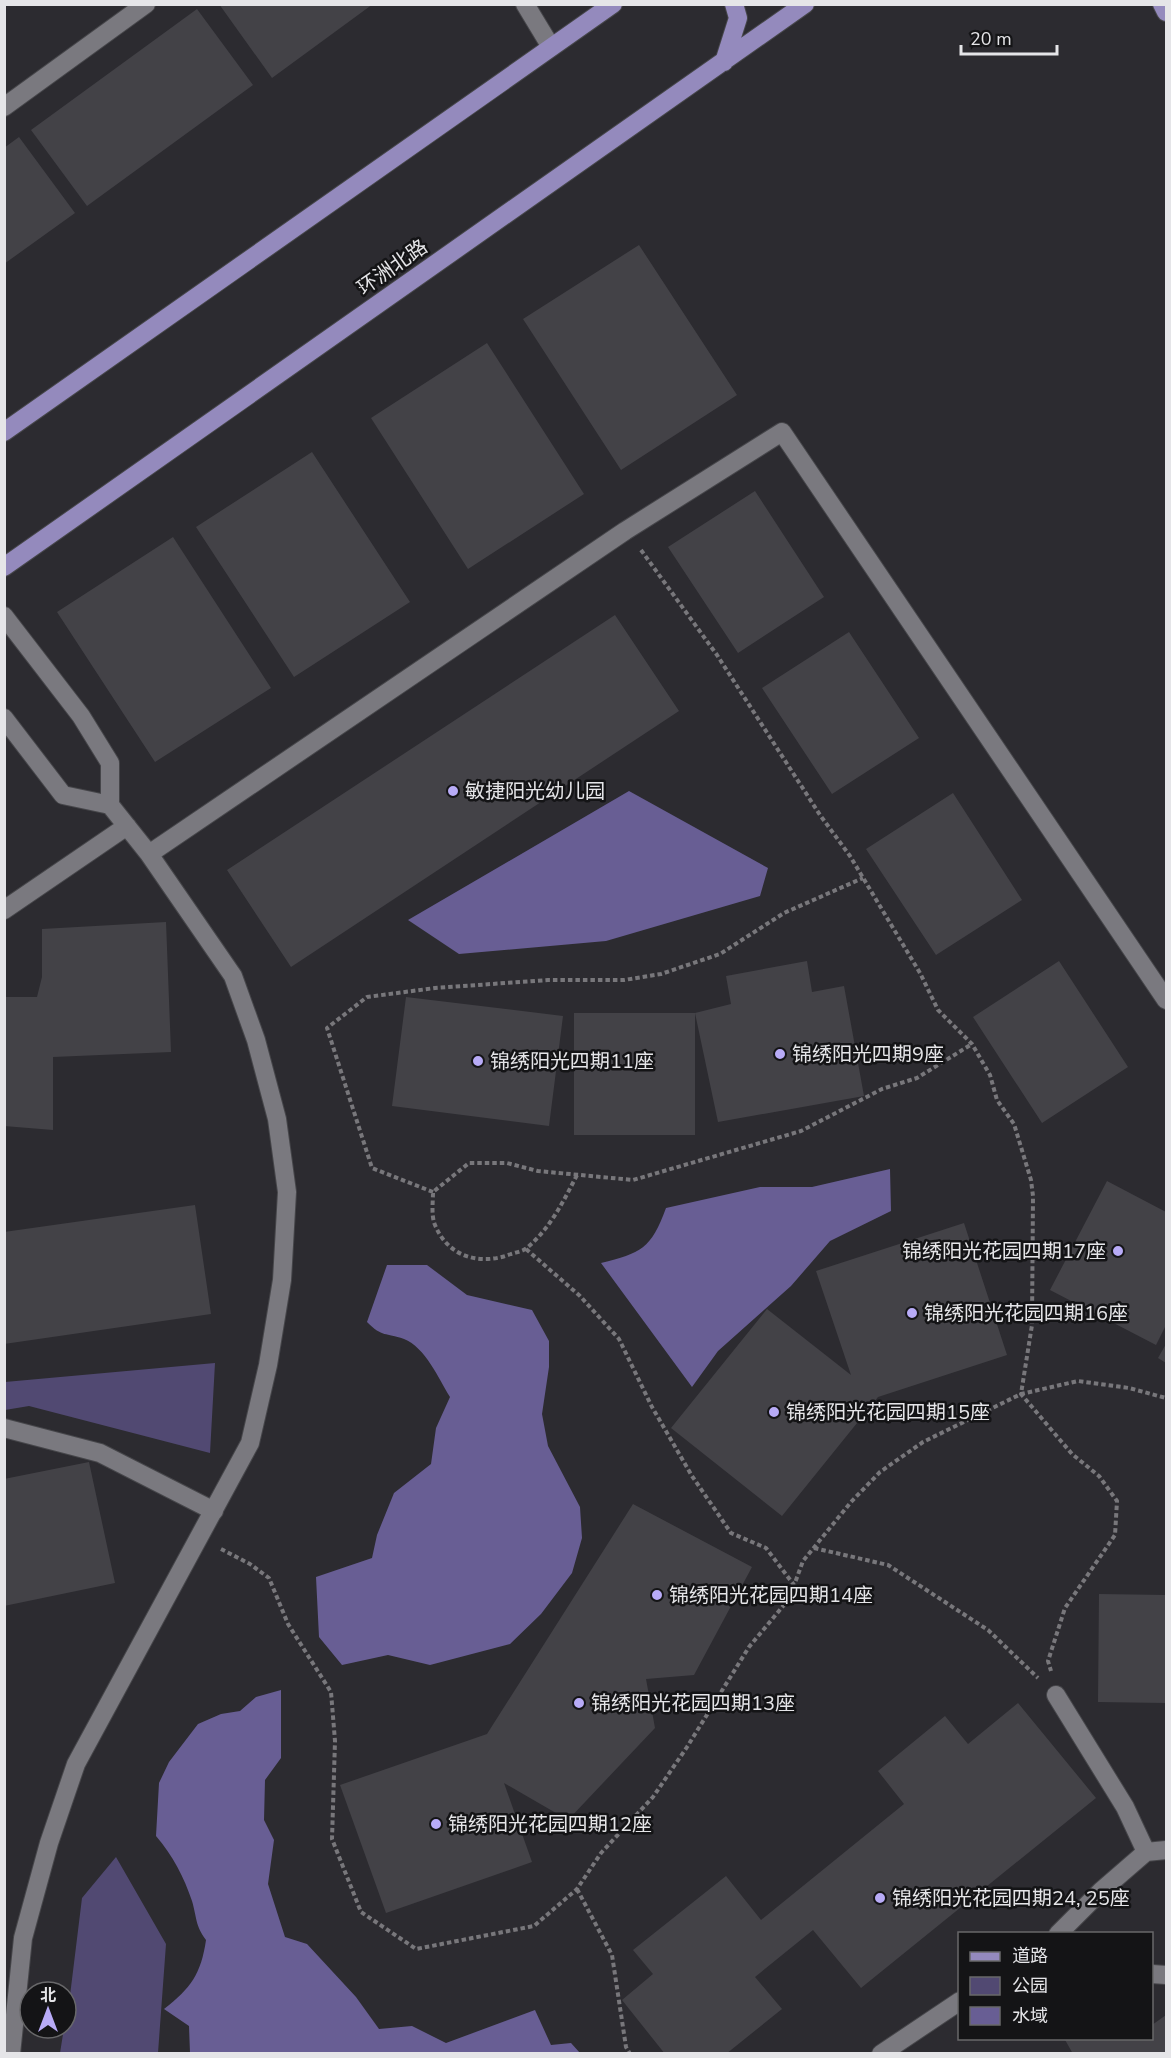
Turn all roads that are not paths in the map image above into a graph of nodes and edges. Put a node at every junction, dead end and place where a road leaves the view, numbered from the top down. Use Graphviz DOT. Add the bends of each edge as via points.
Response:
graph roads {
  1 [pos="146,4"];
  2 [pos="525,4"];
  3 [pos="613,4"];
  4 [pos="734,4"];
  5 [pos="805,4"];
  6 [pos="1162,4"];
  7 [pos="1167,12"];
  8 [pos="551,47"];
  9 [pos="724,62"];
  10 [pos="4,107"];
  11 [pos="4,432"];
  12 [pos="4,567"];
  13 [pos="4,616"];
  14 [pos="4,718"];
  15 [pos="110,804"];
  16 [pos="127,826"];
  17 [pos="149,854"];
  18 [pos="4,910"];
  19 [pos="1167,1000"];
  20 [pos="4,1428"];
  21 [pos="214,1511"];
  22 [pos="1056,1695"];
  23 [pos="1167,1850"];
  24 [pos="1146,1852"];
  25 [pos="1060,1932"];
  26 [pos="13,1952"];
  27 [pos="958,2002"];
  28 [pos="11,2054"];
  29 [pos="881,2054"];
  1 -- 10 [label="street"];
  2 -- 8 [label="street"];
  3 -- 8 [label="main road"];
  4 -- 9 [label="main road" via="738,18"];
  5 -- 9 [label="main road, 环洲北路"];
  6 -- 7 [label="main road"];
  8 -- 11 [label="main road"];
  9 -- 12 [label="main road, 环洲北路"];
  13 -- 15 [label="street" via="81,716 110,763"];
  14 -- 15 [label="street" via="63,795"];
  15 -- 16 [label="street"];
  16 -- 17 [label="street"];
  16 -- 18 [label="street"];
  17 -- 19 [label="street" via="625,531 782,432"];
  17 -- 21 [label="street" via="233,976 256,1040 277,1119 287,1192 282,1280 266,1379 249,1443"];
  20 -- 21 [label="street" via="100,1452"];
  21 -- 26 [label="street" via="76,1764"];
  22 -- 24 [label="street" via="1125,1807"];
  23 -- 24 [label="street"];
  24 -- 25 [label="street"];
  26 -- 28 [label="street"];
  27 -- 29 [label="street"];
}
